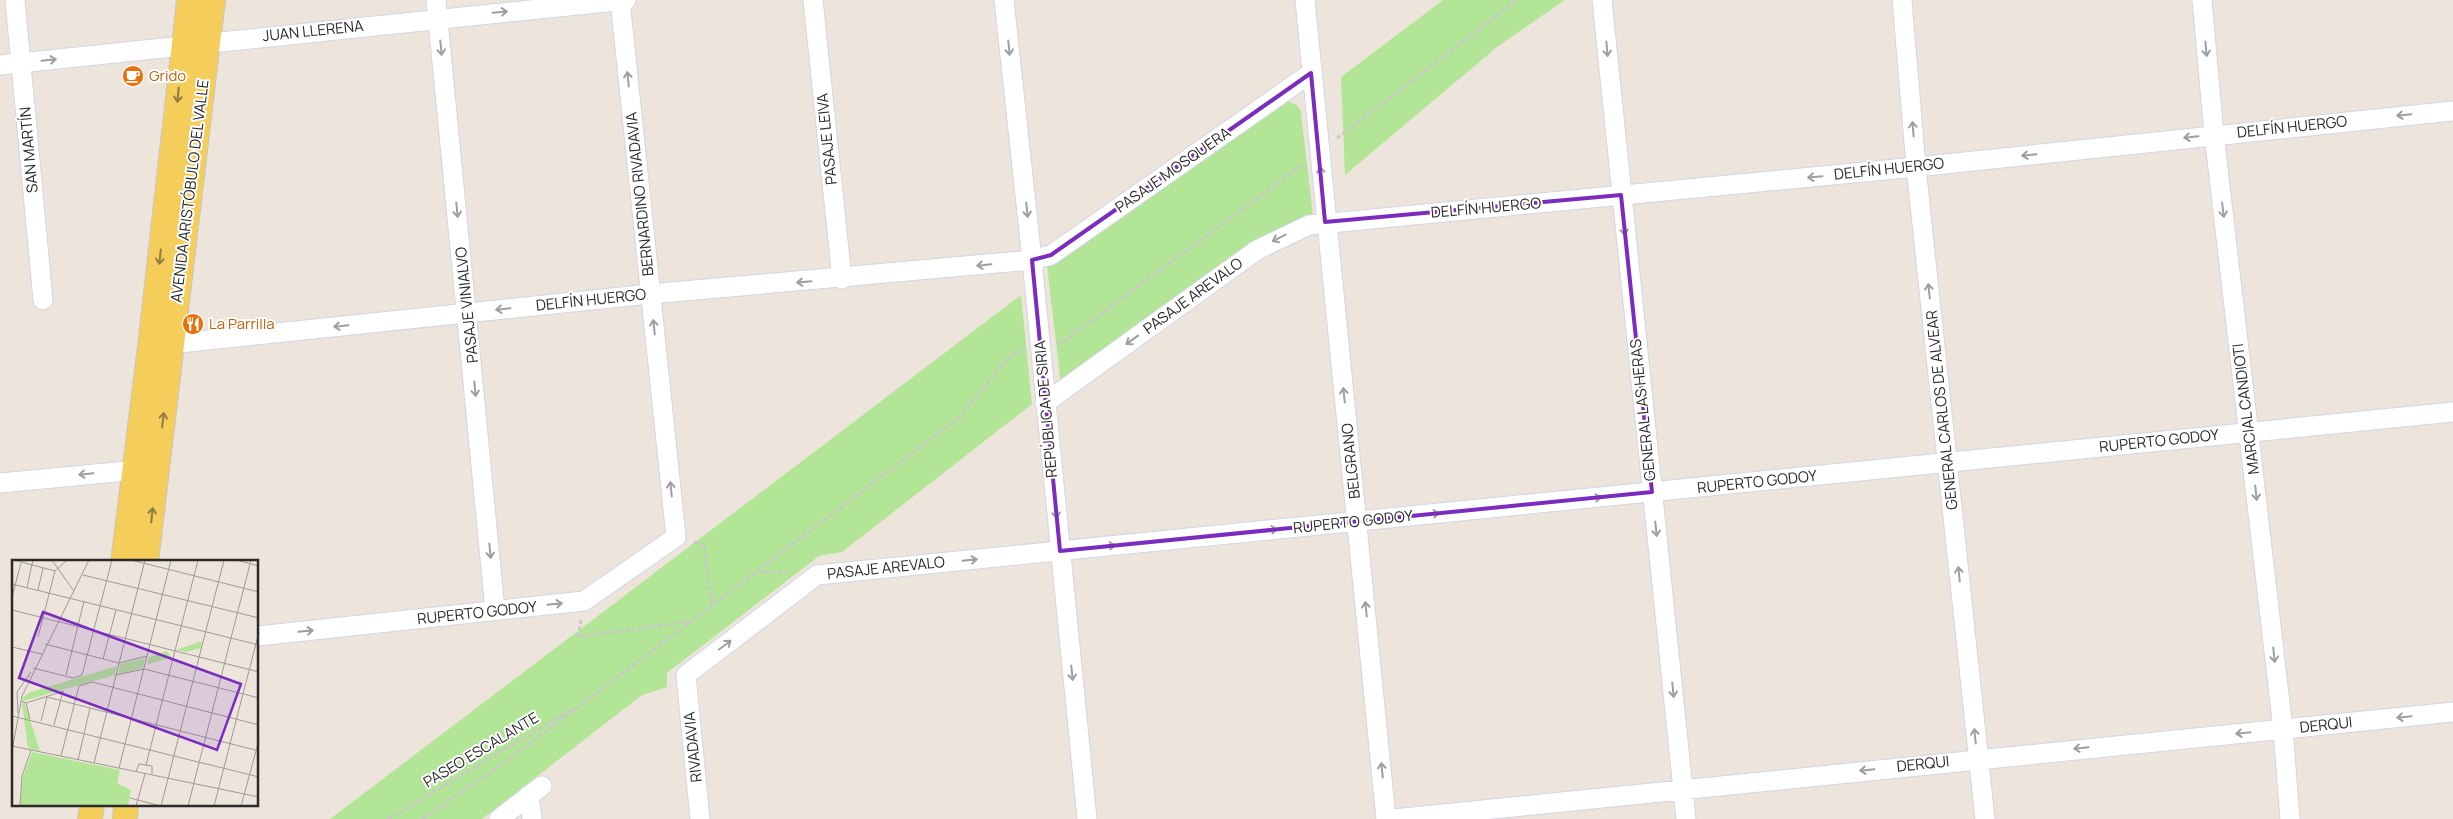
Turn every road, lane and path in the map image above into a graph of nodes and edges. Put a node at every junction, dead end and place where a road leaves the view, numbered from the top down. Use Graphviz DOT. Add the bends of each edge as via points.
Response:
graph roads {
  1 [pos="15,0"];
  2 [pos="189,0"];
  3 [pos="213,0"];
  4 [pos="620,0"];
  5 [pos="626,0"];
  6 [pos="813,0"];
  7 [pos="1004,0"];
  8 [pos="1304,0"];
  9 [pos="1517,0"];
  10 [pos="1602,0"];
  11 [pos="1902,0"];
  12 [pos="2202,0"];
  13 [pos="437,9"];
  14 [pos="208,43"];
  15 [pos="183,46"];
  16 [pos="21,62"];
  17 [pos="0,65"];
  18 [pos="1311,73"];
  19 [pos="2453,110"];
  20 [pos="2214,134"];
  21 [pos="1318,151"];
  22 [pos="1916,167"];
  23 [pos="1621,195"];
  24 [pos="1325,222"];
  25 [pos="1032,260"];
  26 [pos="842,279"];
  27 [pos="650,294"];
  28 [pos="43,300"];
  29 [pos="468,313"];
  30 [pos="161,345"];
  31 [pos="1040,346"];
  32 [pos="1045,403"];
  33 [pos="2453,412"];
  34 [pos="2249,431"];
  35 [pos="1948,464"];
  36 [pos="146,469"];
  37 [pos="0,483"];
  38 [pos="1652,492"];
  39 [pos="1357,522"];
  40 [pos="676,537"];
  41 [pos="1060,551"];
  42 [pos="123,560"];
  43 [pos="146,560"];
  44 [pos="584,601"];
  45 [pos="712,606"];
  46 [pos="495,610"];
  47 [pos="692,621"];
  48 [pos="259,636"];
  49 [pos="686,675"];
  50 [pos="587,701"];
  51 [pos="2453,712"];
  52 [pos="2283,729"];
  53 [pos="1978,758"];
  54 [pos="1683,790"];
  55 [pos="92,806"];
  56 [pos="126,806"];
  57 [pos="90,819"];
  58 [pos="125,819"];
  59 [pos="388,819"];
  60 [pos="422,819"];
  61 [pos="498,819"];
  62 [pos="532,819"];
  63 [pos="700,819"];
  64 [pos="1087,819"];
  65 [pos="1386,819"];
  66 [pos="1394,819"];
  67 [pos="1686,819"];
  68 [pos="1985,819"];
  69 [pos="2290,819"];
  1 -- 16 [label="street, SAN MARTÍN"];
  2 -- 15 [label="main road, AVENIDA ARISTÓBULO DEL VALLE"];
  3 -- 14 [label="main road, AVENIDA ARISTÓBULO DEL VALLE"];
  4 -- 5 [label="street, JUAN LLERENA"];
  13 -- 4 [label="street, JUAN LLERENA, one-way"];
  27 -- 4 [label="street, BERNARDINO RIVADAVIA, one-way"];
  6 -- 26 [label="street, PASAJE LEIVA"];
  7 -- 25 [label="street, REPÚBLICA DE SIRIA, one-way"];
  8 -- 18 [label="street, BELGRANO"];
  9 -- 21 [label="path"];
  10 -- 23 [label="street, GENERAL LAS HERAS, one-way"];
  22 -- 11 [label="street, GENERAL CARLOS DE ALVEAR, one-way"];
  12 -- 20 [label="street, MARCIAL CANDIOTI, one-way"];
  13 -- 14 [label="street, JUAN LLERENA"];
  13 -- 29 [label="street, PASAJE VINIALVO, one-way"];
  14 -- 15 [label="street, JUAN LLERENA"];
  14 -- 30 [label="main road, AVENIDA ARISTÓBULO DEL VALLE"];
  16 -- 15 [label="street, JUAN LLERENA, one-way"];
  15 -- 30 [label="main road, AVENIDA ARISTÓBULO DEL VALLE, one-way"];
  16 -- 17 [label="street, JUAN LLERENA"];
  16 -- 28 [label="street, SAN MARTÍN"];
  18 -- 21 [label="street, BELGRANO"];
  18 -- 25 [label="street, PASAJE MOSQUERA" via="1051,255"];
  19 -- 20 [label="street, DELFÍN HUERGO, one-way"];
  20 -- 22 [label="street, DELFÍN HUERGO, one-way"];
  20 -- 34 [label="street, MARCIAL CANDIOTI, one-way"];
  24 -- 21 [label="street, BELGRANO, one-way"];
  21 -- 31 [label="path" via="1063,342"];
  22 -- 23 [label="street, DELFÍN HUERGO, one-way"];
  35 -- 22 [label="street, GENERAL CARLOS DE ALVEAR, one-way"];
  23 -- 24 [label="street, DELFÍN HUERGO"];
  23 -- 38 [label="street, GENERAL LAS HERAS, one-way"];
  24 -- 32 [label="street, PASAJE AREVALO, one-way" via="1293,232 1257,250"];
  39 -- 24 [label="street, BELGRANO, one-way"];
  25 -- 26 [label="street, DELFÍN HUERGO, one-way"];
  25 -- 31 [label="street, REPÚBLICA DE SIRIA"];
  26 -- 27 [label="street, DELFÍN HUERGO, one-way"];
  27 -- 29 [label="street, DELFÍN HUERGO, one-way"];
  40 -- 27 [label="street, BERNARDINO RIVADAVIA, one-way"];
  29 -- 30 [label="street, DELFÍN HUERGO, one-way"];
  29 -- 46 [label="street, PASAJE VINIALVO, one-way"];
  30 -- 36 [label="main road, AVENIDA ARISTÓBULO DEL VALLE"];
  31 -- 32 [label="street, REPÚBLICA DE SIRIA"];
  31 -- 45 [label="path" via="1021,348 961,416"];
  32 -- 41 [label="street, REPÚBLICA DE SIRIA, one-way"];
  33 -- 34 [label="street, RUPERTO GODOY"];
  34 -- 35 [label="street, RUPERTO GODOY"];
  34 -- 52 [label="street, MARCIAL CANDIOTI, one-way"];
  35 -- 38 [label="street, RUPERTO GODOY"];
  53 -- 35 [label="street, GENERAL CARLOS DE ALVEAR, one-way"];
  36 -- 37 [label="street, one-way"];
  36 -- 42 [label="main road, AVENIDA ARISTÓBULO DEL VALLE"];
  43 -- 36 [label="main road, AVENIDA ARISTÓBULO DEL VALLE, one-way"];
  39 -- 38 [label="street, RUPERTO GODOY, one-way"];
  38 -- 54 [label="street, GENERAL LAS HERAS, one-way"];
  41 -- 39 [label="street, RUPERTO GODOY, one-way"];
  65 -- 39 [label="street, BELGRANO, one-way"];
  40 -- 44 [label="street, RUPERTO GODOY"];
  40 -- 45 [label="path" via="704,545"];
  49 -- 41 [label="street, PASAJE AREVALO, one-way" via="817,575"];
  41 -- 64 [label="street, REPÚBLICA DE SIRIA, one-way"];
  46 -- 44 [label="street, RUPERTO GODOY, one-way"];
  44 -- 47 [label="path" via="578,636"];
  45 -- 47 [label="path"];
  48 -- 46 [label="street, RUPERTO GODOY, one-way"];
  47 -- 50 [label="path"];
  49 -- 63 [label="street, RIVADAVIA"];
  50 -- 59 [label="path, PASEO ESCALANTE"];
  50 -- 60 [label="path"];
  51 -- 52 [label="street, DERQUI, one-way"];
  52 -- 53 [label="street, DERQUI, one-way"];
  52 -- 69 [label="street, MARCIAL CANDIOTI"];
  53 -- 54 [label="street, DERQUI, one-way"];
  53 -- 68 [label="street, GENERAL CARLOS DE ALVEAR"];
  54 -- 66 [label="street, DERQUI"];
  54 -- 67 [label="street, GENERAL LAS HERAS"];
  55 -- 57 [label="main road"];
  56 -- 58 [label="main road"];
  61 -- 62 [label="street" via="536,790"];
}
